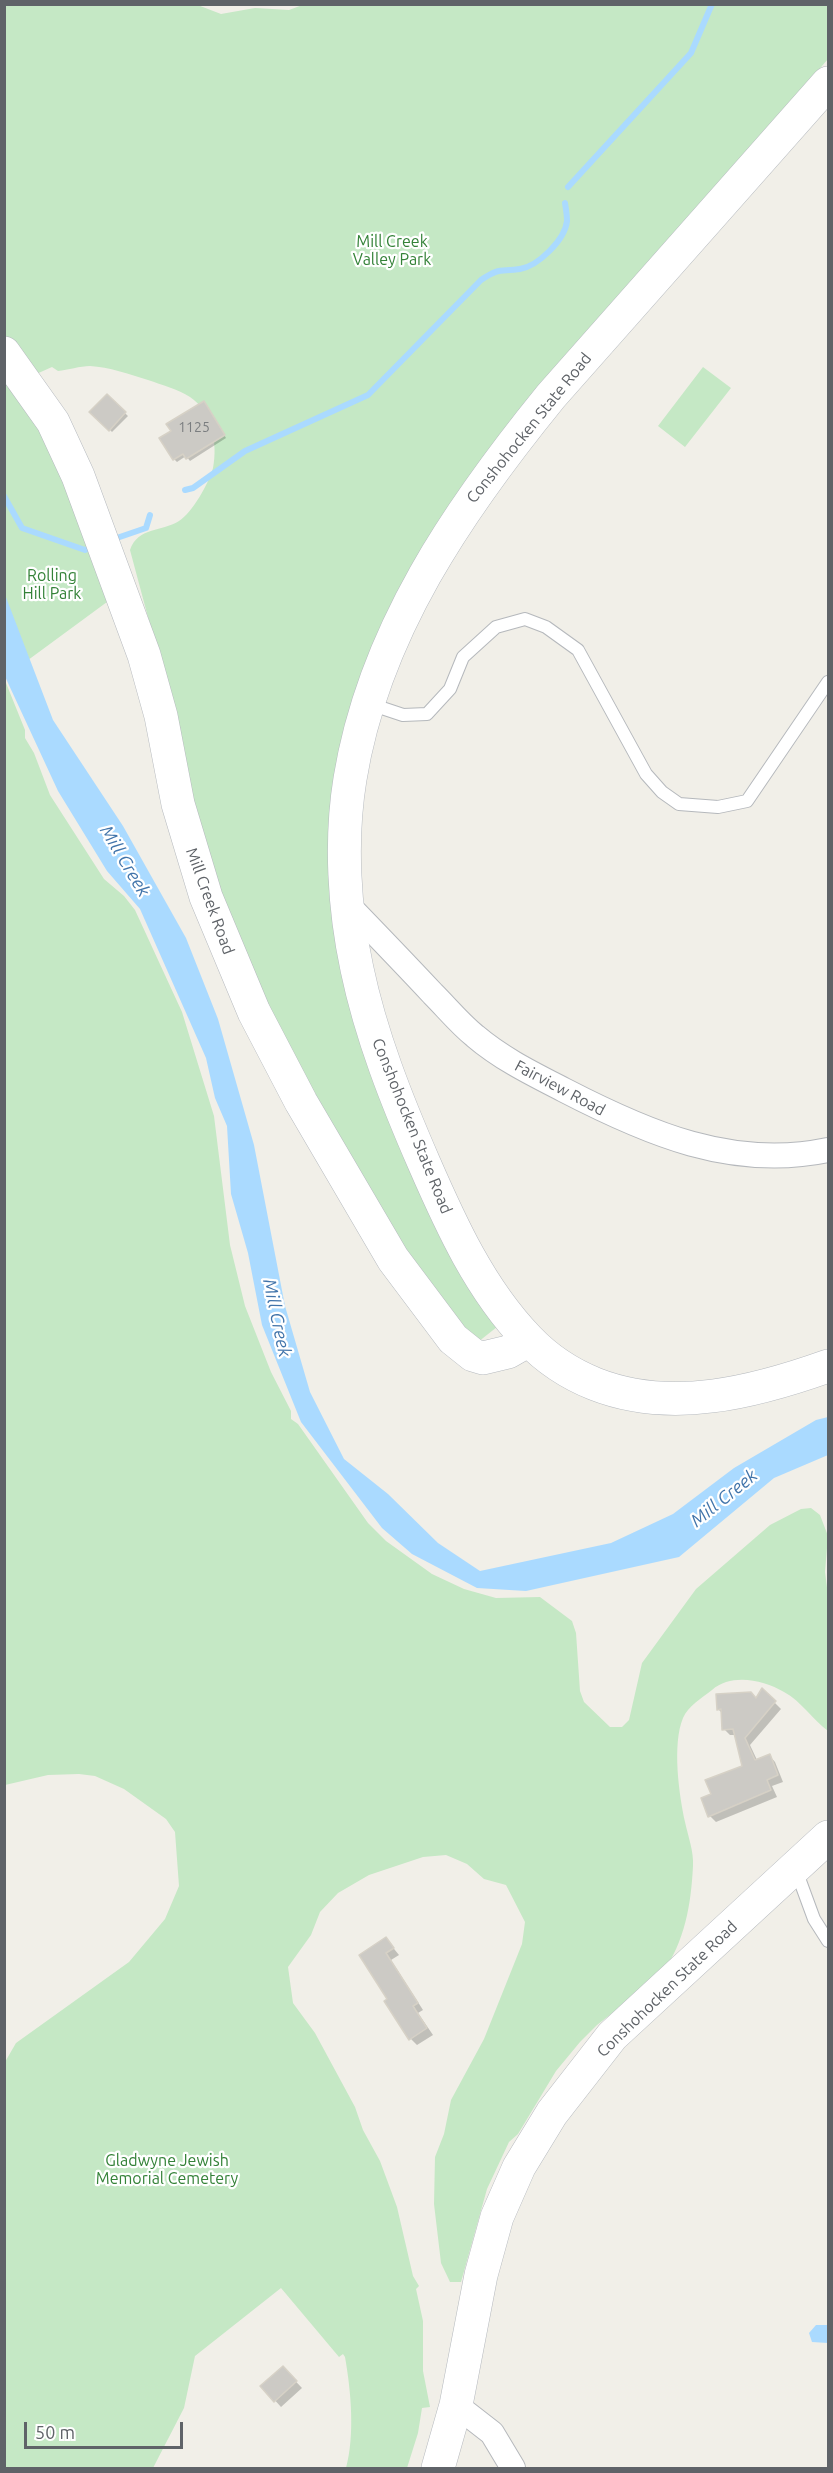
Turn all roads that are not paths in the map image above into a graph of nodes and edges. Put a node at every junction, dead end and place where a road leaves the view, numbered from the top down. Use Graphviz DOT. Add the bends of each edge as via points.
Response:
graph roads {
  1 [pos="828,83"];
  2 [pos="4,353"];
  3 [pos="828,682"];
  4 [pos="369,703"];
  5 [pos="348,905"];
  6 [pos="828,1150"];
  7 [pos="529,1340"];
  8 [pos="828,1366"];
  9 [pos="828,1837"];
  10 [pos="795,1869"];
  11 [pos="828,1941"];
  12 [pos="456,2405"];
  13 [pos="438,2469"];
  14 [pos="513,2469"];
  1 -- 4 [label="main road, Conshohocken State Road" via="551,396 481,485 409,604"];
  2 -- 7 [label="main road, Mill Creek Road" via="53,422 78,476 154,688 178,804 206,897 254,1012 301,1102 393,1259 453,1339 483,1358 508,1352"];
  3 -- 4 [label="lane" via="747,801 718,807 679,804 662,792 646,774 578,650 546,627 525,619 496,627 463,657 450,689 427,714 404,715"];
  4 -- 5 [label="main road, Conshohocken State Road" via="346,808"];
  5 -- 6 [label="street, Fairview Road" via="473,1035 498,1054 615,1117 695,1146 736,1153 778,1155"];
  5 -- 7 [label="main road, Conshohocken State Road" via="364,998 411,1134 451,1225 503,1308"];
  7 -- 8 [label="main road, Conshohocken State Road" via="571,1373 621,1393 645,1397 731,1394"];
  9 -- 10 [label="main road, Conshohocken State Road"];
  10 -- 11 [label="lane" via="814,1919"];
  10 -- 12 [label="main road, Conshohocken State Road" via="612,2036 552,2113 519,2167 497,2217 481,2275"];
  12 -- 13 [label="main road, Conshohocken State Road"];
  12 -- 14 [label="street" via="492,2433"];
}
